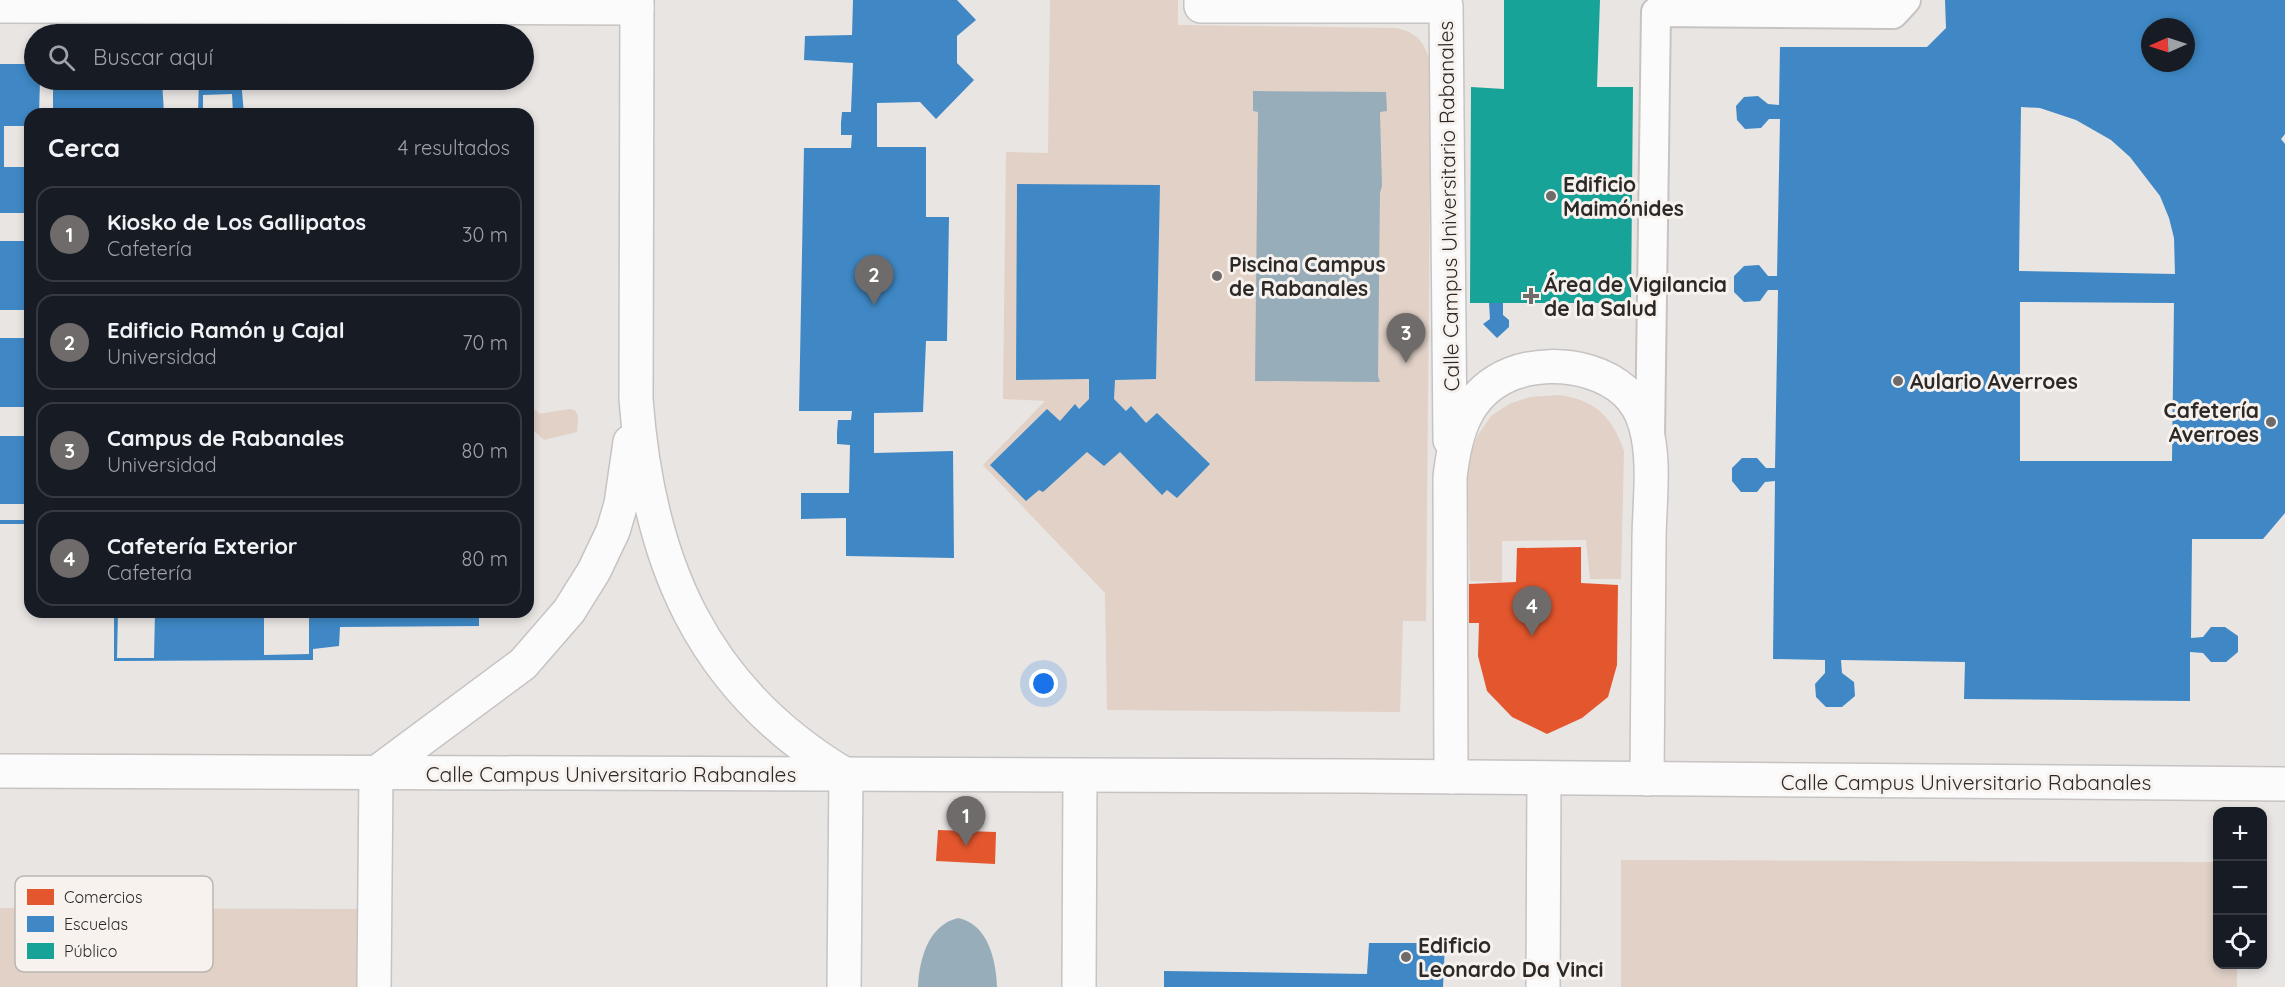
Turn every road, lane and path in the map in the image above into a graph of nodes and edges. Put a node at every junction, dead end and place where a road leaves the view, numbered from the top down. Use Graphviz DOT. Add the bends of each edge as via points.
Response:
graph roads {
  1 [pos="1201,0"];
  2 [pos="1906,0"];
  3 [pos="61,3"];
  4 [pos="637,4"];
  5 [pos="0,6"];
  6 [pos="636,399"];
  7 [pos="1450,477"];
  8 [pos="1650,480"];
  9 [pos="0,771"];
  10 [pos="376,773"];
  11 [pos="846,775"];
  12 [pos="1080,776"];
  13 [pos="1451,777"];
  14 [pos="1544,778"];
  15 [pos="1647,779"];
  16 [pos="2285,784"];
  17 [pos="374,987"];
  18 [pos="844,987"];
  19 [pos="1079,987"];
  20 [pos="1543,987"];
  1 -- 7 [label="street, Calle Campus Universitario Rabanales" via="1201,6 1446,6"];
  2 -- 8 [label="street, Calle Campus Universitario Rabanales" via="1893,14 1656,12"];
  3 -- 4 [label="street, Calle Campus Universitario Rabanales"];
  3 -- 5 [label="street, Calle Campus Universitario Rabanales"];
  4 -- 6 [label="street, Calle Campus Universitario Rabanales"];
  6 -- 10 [label="street, Calle Campus Universitario Rabanales" via="627,470 613,531 569,611 523,664"];
  6 -- 11 [label="street, Calle Campus Universitario Rabanales" via="640,446 661,544 697,629 758,706 816,757"];
  7 -- 8 [label="street, Calle Campus Universitario Rabanales" via="1454,443 1466,412 1481,392 1497,380 1522,370 1578,368 1616,383 1633,402 1645,423"];
  7 -- 13 [label="street, Calle Campus Universitario Rabanales"];
  8 -- 15 [label="street, Calle Campus Universitario Rabanales"];
  9 -- 10 [label="street, Calle Campus Universitario Rabanales"];
  10 -- 11 [label="street, Calle Campus Universitario Rabanales"];
  10 -- 17 [label="street"];
  11 -- 12 [label="street, Calle Campus Universitario Rabanales"];
  11 -- 18 [label="street"];
  12 -- 13 [label="street, Calle Campus Universitario Rabanales"];
  12 -- 19 [label="street"];
  13 -- 14 [label="street, Calle Campus Universitario Rabanales"];
  14 -- 15 [label="street, Calle Campus Universitario Rabanales"];
  14 -- 20 [label="street"];
  15 -- 16 [label="street, Calle Campus Universitario Rabanales"];
}
